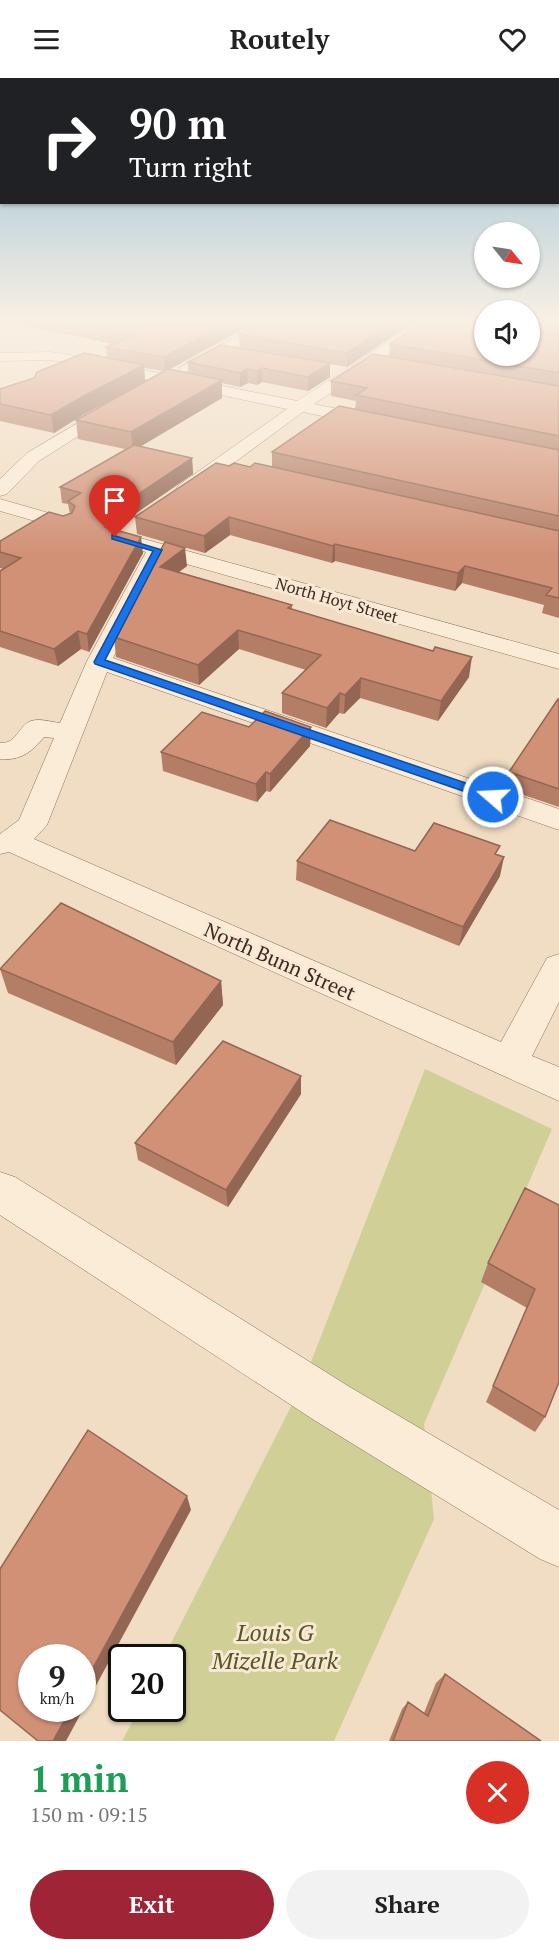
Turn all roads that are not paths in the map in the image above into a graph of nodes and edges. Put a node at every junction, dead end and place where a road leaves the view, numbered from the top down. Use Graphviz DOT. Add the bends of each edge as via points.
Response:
graph roads {
  1 [pos="128,400"];
  2 [pos="269,400"];
  3 [pos="285,400"];
  4 [pos="311,400"];
  5 [pos="281,402"];
  6 [pos="301,406"];
  7 [pos="395,426"];
  8 [pos="224,464"];
  9 [pos="247,470"];
  10 [pos="0,490"];
  11 [pos="169,501"];
  12 [pos="0,506"];
  13 [pos="66,524"];
  14 [pos="124,531"];
  15 [pos="158,550"];
  16 [pos="99,662"];
  17 [pos="559,662"];
  18 [pos="70,732"];
  19 [pos="0,751"];
  20 [pos="559,819"];
  21 [pos="6,842"];
  22 [pos="559,967"];
  23 [pos="508,1064"];
  24 [pos="559,1085"];
  25 [pos="0,1191"];
  26 [pos="559,1540"];
  1 -- 10 [label="street" via="33,457"];
  2 -- 5 [label="street"];
  3 -- 5 [label="street"];
  4 -- 6 [label="street"];
  5 -- 6 [label="street"];
  6 -- 7 [label="street"];
  6 -- 8 [label="street"];
  8 -- 9 [label="street"];
  8 -- 11 [label="street"];
  12 -- 13 [label="street"];
  14 -- 15 [label="street, North Hoyt Street"];
  15 -- 16 [label="street"];
  15 -- 17 [label="street, North Hoyt Street"];
  16 -- 18 [label="street"];
  16 -- 20 [label="street"];
  18 -- 19 [label="street" via="37,728 21,748"];
  18 -- 21 [label="street" via="32,825"];
  21 -- 23 [label="street, North Bunn Street"];
  22 -- 23 [label="street"];
  23 -- 24 [label="street, North Bunn Street"];
  25 -- 26 [label="street" via="331,1404"];
}
